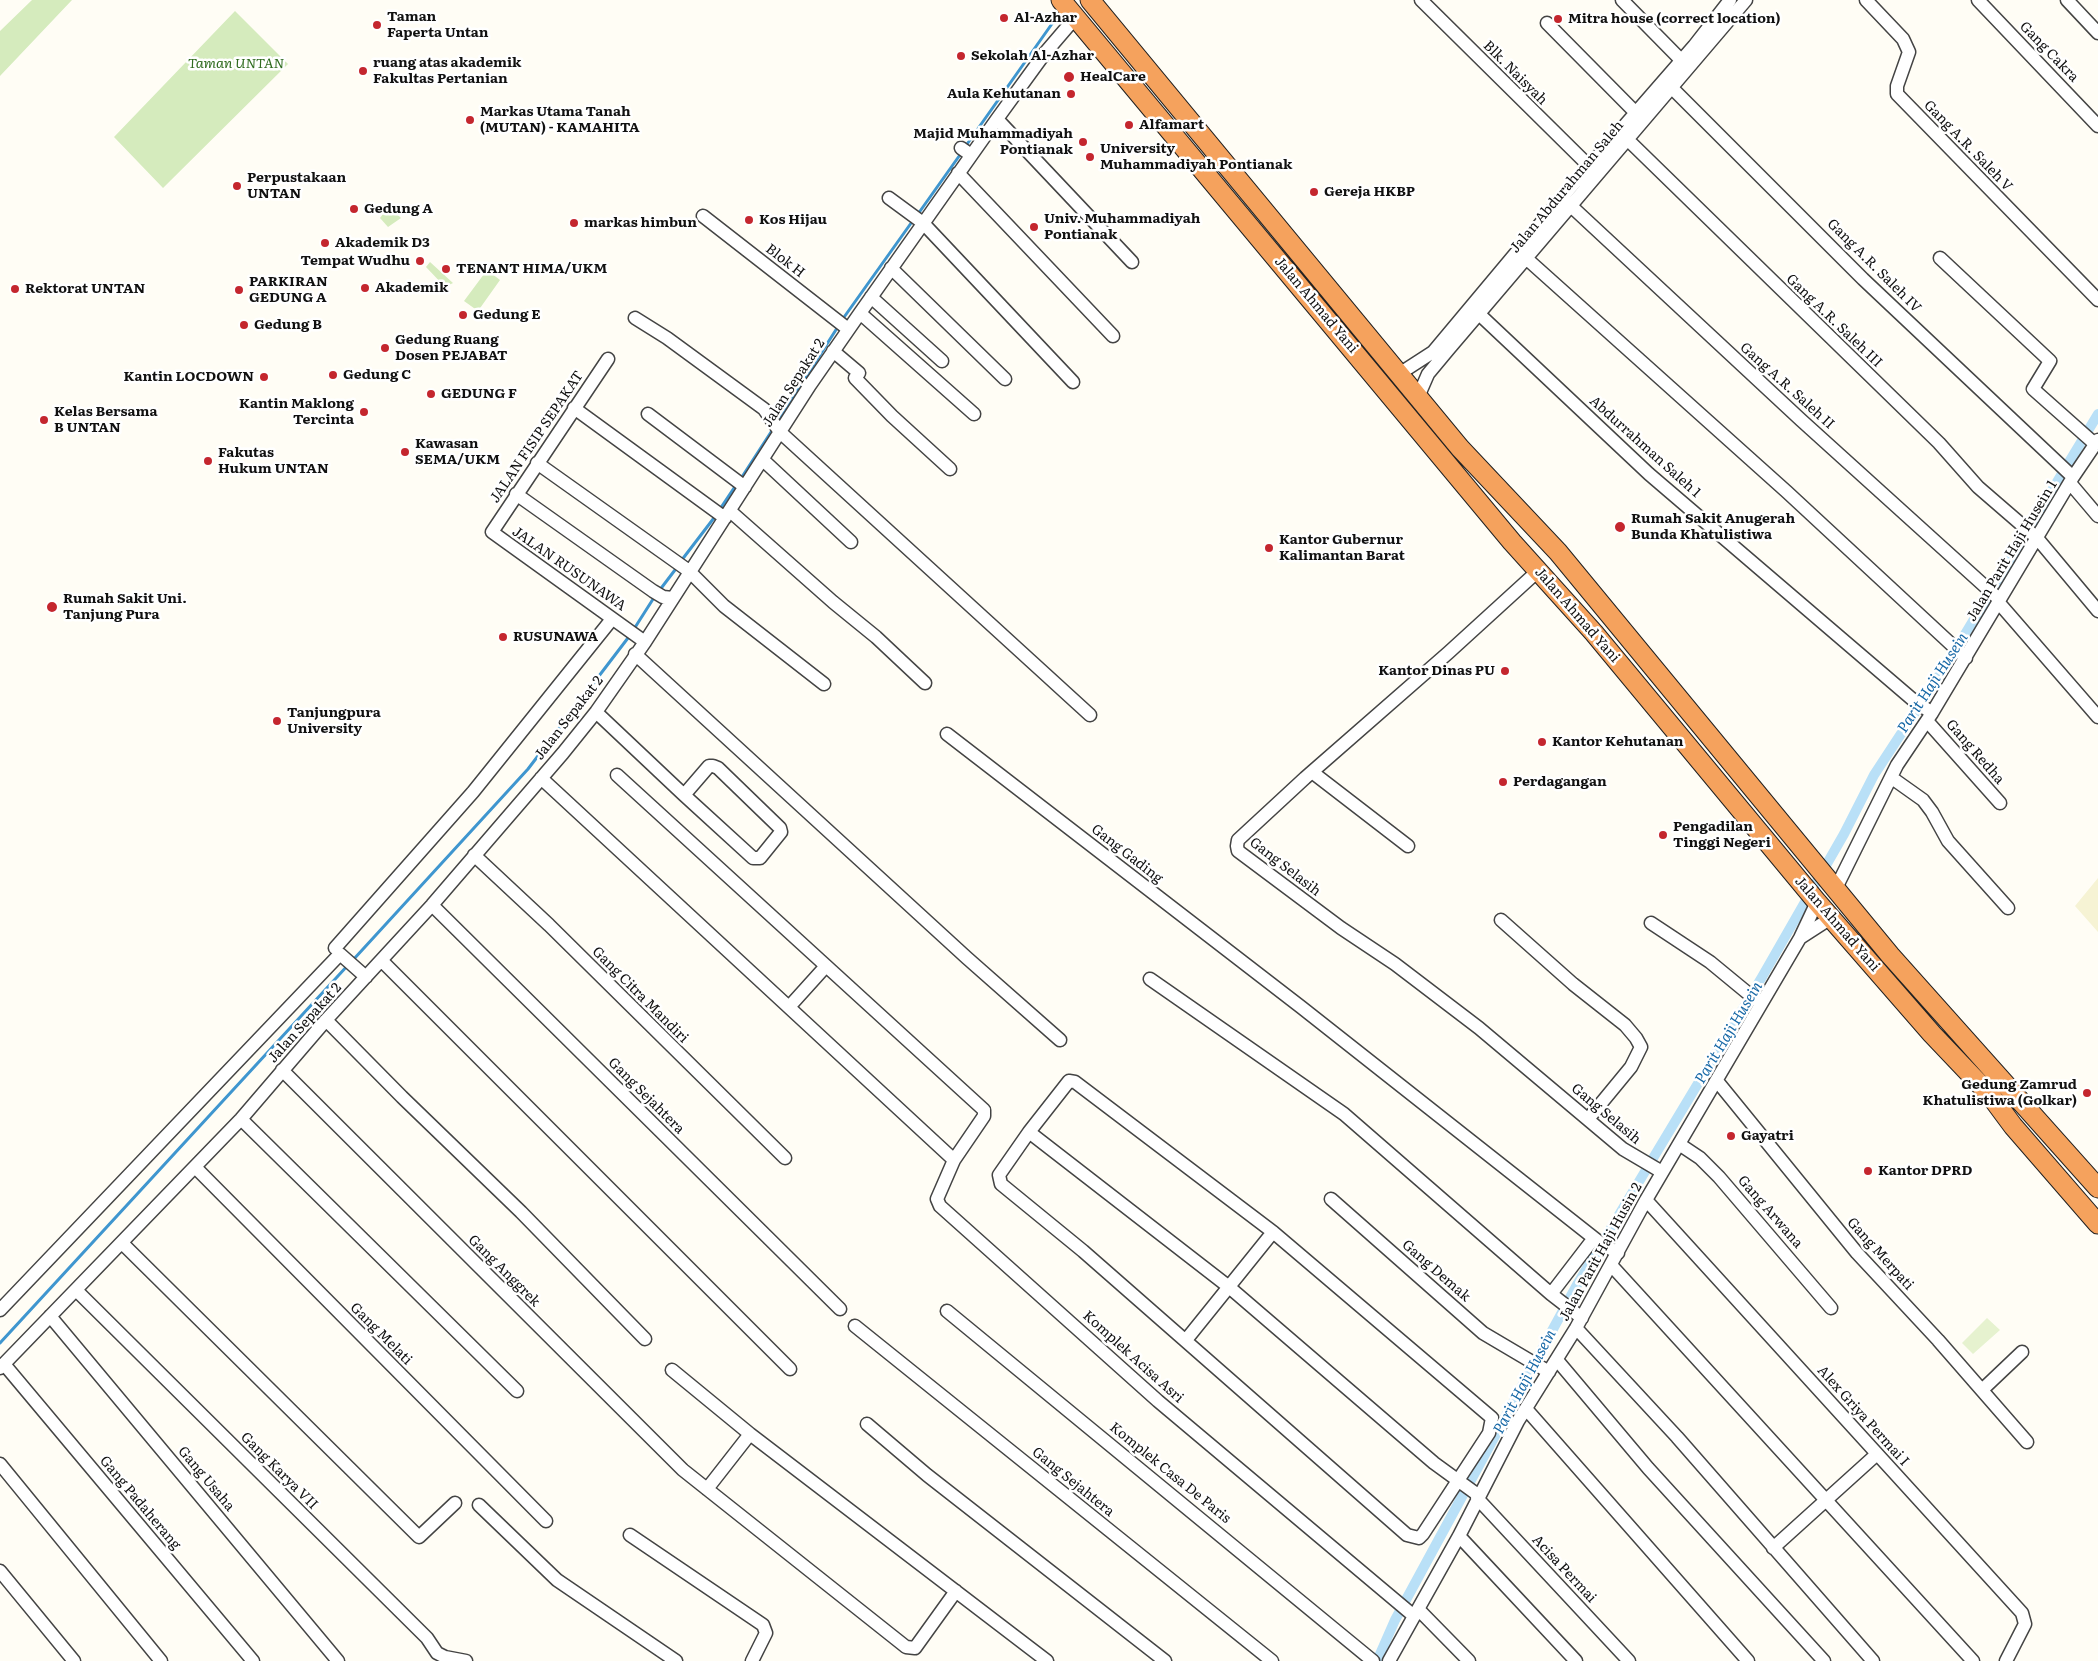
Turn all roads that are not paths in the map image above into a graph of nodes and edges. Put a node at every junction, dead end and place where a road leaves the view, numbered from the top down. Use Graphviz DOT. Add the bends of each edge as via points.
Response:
graph roads {
  1 [pos="1090,0"];
  2 [pos="1420,0"];
  3 [pos="1622,0"];
  4 [pos="1746,0"];
  5 [pos="1866,0"];
  6 [pos="1978,0"];
  7 [pos="2067,0"];
  8 [pos="1729,1"];
  9 [pos="1069,10"];
  10 [pos="1547,23"];
  11 [pos="2098,33"];
  12 [pos="1697,49"];
  13 [pos="1681,60"];
  14 [pos="1142,65"];
  15 [pos="1126,78"];
  16 [pos="1670,87"];
  17 [pos="1635,112"];
  18 [pos="997,119"];
  19 [pos="2098,126"];
  20 [pos="1627,138"];
  21 [pos="1588,166"];
  22 [pos="958,173"];
  23 [pos="889,198"];
  24 [pos="1571,206"];
  25 [pos="918,213"];
  26 [pos="703,216"];
  27 [pos="1940,258"];
  28 [pos="1527,259"];
  29 [pos="1132,262"];
  30 [pos="891,268"];
  31 [pos="871,297"];
  32 [pos="2098,300"];
  33 [pos="860,313"];
  34 [pos="1479,314"];
  35 [pos="635,318"];
  36 [pos="1466,321"];
  37 [pos="847,328"];
  38 [pos="1113,336"];
  39 [pos="833,351"];
  40 [pos="608,359"];
  41 [pos="942,361"];
  42 [pos="1399,374"];
  43 [pos="1005,379"];
  44 [pos="1073,382"];
  45 [pos="1418,397"];
  46 [pos="574,408"];
  47 [pos="648,414"];
  48 [pos="974,414"];
  49 [pos="774,424"];
  50 [pos="2095,441"];
  51 [pos="763,460"];
  52 [pos="537,463"];
  53 [pos="950,469"];
  54 [pos="2071,478"];
  55 [pos="740,483"];
  56 [pos="516,494"];
  57 [pos="721,513"];
  58 [pos="2098,516"];
  59 [pos="492,532"];
  60 [pos="2034,536"];
  61 [pos="851,542"];
  62 [pos="687,569"];
  63 [pos="1538,570"];
  64 [pos="663,595"];
  65 [pos="1998,600"];
  66 [pos="2098,611"];
  67 [pos="1612,617"];
  68 [pos="612,619"];
  69 [pos="1594,633"];
  70 [pos="637,636"];
  71 [pos="1959,652"];
  72 [pos="635,654"];
  73 [pos="925,683"];
  74 [pos="824,684"];
  75 [pos="596,712"];
  76 [pos="1090,714"];
  77 [pos="1928,714"];
  78 [pos="2098,717"];
  79 [pos="947,734"];
  80 [pos="1312,772"];
  81 [pos="617,774"];
  82 [pos="541,778"];
  83 [pos="1892,778"];
  84 [pos="684,795"];
  85 [pos="2000,804"];
  86 [pos="1408,846"];
  87 [pos="474,855"];
  88 [pos="1827,877"];
  89 [pos="1811,895"];
  90 [pos="432,904"];
  91 [pos="2008,908"];
  92 [pos="1831,918"];
  93 [pos="1501,920"];
  94 [pos="1651,923"];
  95 [pos="1800,938"];
  96 [pos="339,952"];
  97 [pos="382,961"];
  98 [pos="826,966"];
  99 [pos="362,973"];
  100 [pos="1150,980"];
  101 [pos="1761,1003"];
  102 [pos="789,1007"];
  103 [pos="326,1020"];
  104 [pos="1060,1040"];
  105 [pos="282,1070"];
  106 [pos="1716,1080"];
  107 [pos="241,1118"];
  108 [pos="1589,1118"];
  109 [pos="1029,1132"];
  110 [pos="1679,1144"];
  111 [pos="785,1158"];
  112 [pos="954,1160"];
  113 [pos="195,1167"];
  114 [pos="1658,1170"];
  115 [pos="2084,1172"];
  116 [pos="2065,1187"];
  117 [pos="2098,1188"];
  118 [pos="1331,1199"];
  119 [pos="1646,1200"];
  120 [pos="2098,1224"];
  121 [pos="1273,1232"];
  122 [pos="1596,1240"];
  123 [pos="122,1243"];
  124 [pos="1614,1251"];
  125 [pos="1611,1265"];
  126 [pos="1229,1287"];
  127 [pos="76,1290"];
  128 [pos="1551,1294"];
  129 [pos="1831,1308"];
  130 [pos="840,1309"];
  131 [pos="0,1310"];
  132 [pos="947,1310"];
  133 [pos="50,1316"];
  134 [pos="1574,1316"];
  135 [pos="855,1326"];
  136 [pos="645,1339"];
  137 [pos="1186,1340"];
  138 [pos="2022,1352"];
  139 [pos="1557,1360"];
  140 [pos="2,1366"];
  141 [pos="790,1369"];
  142 [pos="672,1370"];
  143 [pos="1546,1370"];
  144 [pos="1982,1390"];
  145 [pos="517,1391"];
  146 [pos="1527,1410"];
  147 [pos="868,1424"];
  148 [pos="750,1434"];
  149 [pos="2027,1442"];
  150 [pos="1877,1454"];
  151 [pos="0,1464"];
  152 [pos="1460,1483"];
  153 [pos="707,1489"];
  154 [pos="1477,1496"];
  155 [pos="1825,1500"];
  156 [pos="455,1504"];
  157 [pos="480,1506"];
  158 [pos="546,1521"];
  159 [pos="630,1535"];
  160 [pos="1459,1536"];
  161 [pos="1773,1548"];
  162 [pos="0,1571"];
  163 [pos="956,1590"];
  164 [pos="1414,1613"];
  165 [pos="1370,1659"];
  166 [pos="74,1661"];
  167 [pos="161,1661"];
  168 [pos="253,1661"];
  169 [pos="338,1661"];
  170 [pos="466,1661"];
  171 [pos="676,1661"];
  172 [pos="752,1661"];
  173 [pos="1048,1661"];
  174 [pos="1165,1661"];
  175 [pos="1272,1661"];
  176 [pos="1389,1661"];
  177 [pos="1469,1661"];
  178 [pos="1576,1661"];
  179 [pos="1629,1661"];
  180 [pos="1748,1661"];
  181 [pos="1824,1661"];
  182 [pos="1873,1661"];
  183 [pos="1973,1661"];
  184 [pos="2006,1661"];
  1 -- 14 [label="highway, Jalan Ahmad Yani"];
  2 -- 21 [label="street, Blk. Naisyah"];
  3 -- 13 [label="street"];
  4 -- 12 [label="street, Jalan Abdurahman Saleh"];
  5 -- 32 [label="street, Gang A.R. Saleh V" via="1904,39 1910,52 1897,94"];
  6 -- 19 [label="street, Gang Cakra"];
  7 -- 11 [label="street"];
  8 -- 12 [label="street, Jalan Abdurahman Saleh"];
  9 -- 15 [label="highway, Jalan Ahmad Yani"];
  9 -- 18 [label="street, Jalan Sepakat 2" via="1046,53"];
  10 -- 17 [label="street"];
  12 -- 13 [label="street, Jalan Abdurahman Saleh"];
  12 -- 16 [label="street, Jalan Abdurahman Saleh"];
  13 -- 17 [label="street, Jalan Abdurahman Saleh"];
  14 -- 15 [label="highway"];
  14 -- 42 [label="highway, Jalan Ahmad Yani"];
  15 -- 63 [label="highway, Jalan Ahmad Yani"];
  16 -- 20 [label="street, Jalan Abdurahman Saleh"];
  16 -- 54 [label="street, Gang A.R. Saleh IV" via="1863,280"];
  17 -- 21 [label="street, Jalan Abdurahman Saleh"];
  18 -- 22 [label="street, Jalan Sepakat 2" via="967,152"];
  18 -- 29 [label="street"];
  20 -- 24 [label="street, Jalan Abdurahman Saleh"];
  20 -- 60 [label="street, Gang A.R. Saleh III" via="1978,486"];
  21 -- 36 [label="street, Jalan Abdurahman Saleh"];
  22 -- 25 [label="street, Jalan Sepakat 2"];
  22 -- 38 [label="street"];
  23 -- 25 [label="street"];
  24 -- 28 [label="street, Jalan Abdurahman Saleh"];
  24 -- 65 [label="street, Gang A.R. Saleh II"];
  25 -- 30 [label="street, Jalan Sepakat 2"];
  25 -- 44 [label="street"];
  26 -- 37 [label="street, Blok H"];
  27 -- 50 [label="street" via="2050,361 2033,389"];
  28 -- 34 [label="street, Jalan Abdurahman Saleh"];
  28 -- 71 [label="street" via="1787,492"];
  30 -- 31 [label="street, Jalan Sepakat 2"];
  30 -- 43 [label="street"];
  31 -- 33 [label="street, Jalan Sepakat 2"];
  31 -- 41 [label="street"];
  33 -- 37 [label="street, Jalan Sepakat 2"];
  33 -- 48 [label="street"];
  34 -- 36 [label="street, Jalan Abdurahman Saleh"];
  34 -- 77 [label="street, Abdurrahman Saleh 1" via="1649,474"];
  35 -- 49 [label="street" via="764,409"];
  36 -- 42 [label="street, Jalan Abdurahman Saleh" via="1433,352"];
  36 -- 45 [label="street, Jalan Abdurahman Saleh" via="1428,374"];
  37 -- 39 [label="street, Jalan Sepakat 2"];
  39 -- 49 [label="street, Jalan Sepakat 2"];
  39 -- 53 [label="street" via="859,373 854,378"];
  40 -- 46 [label="street, JALAN FISIP SEPAKAT"];
  42 -- 45 [label="highway, Jalan Ahmad Yani"];
  45 -- 67 [label="highway, Jalan Ahmad Yani"];
  46 -- 52 [label="street, JALAN FISIP SEPAKAT"];
  46 -- 57 [label="street"];
  47 -- 55 [label="street"];
  49 -- 51 [label="street, Jalan Sepakat 2"];
  49 -- 76 [label="street"];
  50 -- 54 [label="street, Jalan Parit Haji Husein 1"];
  51 -- 55 [label="street, Jalan Sepakat 2"];
  51 -- 61 [label="street"];
  52 -- 56 [label="street, JALAN FISIP SEPAKAT"];
  52 -- 62 [label="street"];
  54 -- 58 [label="street, Gang A.R. Saleh IV"];
  54 -- 60 [label="street, Jalan Parit Haji Husein 1"];
  55 -- 57 [label="street, Jalan Sepakat 2"];
  56 -- 59 [label="street, JALAN FISIP SEPAKAT"];
  56 -- 64 [label="street"];
  57 -- 62 [label="street, Jalan Sepakat 2"];
  57 -- 73 [label="street" via="876,637"];
  59 -- 68 [label="street, JALAN RUSUNAWA"];
  60 -- 65 [label="street, Jalan Parit Haji Husein 1"];
  60 -- 66 [label="street, Gang A.R. Saleh III"];
  62 -- 64 [label="street, Jalan Sepakat 2"];
  62 -- 74 [label="street" via="724,606"];
  63 -- 69 [label="highway, Jalan Ahmad Yani"];
  63 -- 80 [label="street, Gang Selasih"];
  64 -- 70 [label="street, Jalan Sepakat 2"];
  65 -- 71 [label="street, Jalan Parit Haji Husein 1"];
  65 -- 78 [label="street, Gang A.R. Saleh II"];
  67 -- 69 [label="highway"];
  67 -- 88 [label="highway, Jalan Ahmad Yani"];
  68 -- 70 [label="street, JALAN RUSUNAWA"];
  68 -- 96 [label="street"];
  69 -- 89 [label="highway, Jalan Ahmad Yani"];
  70 -- 72 [label="street, Jalan Sepakat 2"];
  71 -- 77 [label="street, Jalan Parit Haji Husein 1"];
  72 -- 75 [label="street, Jalan Sepakat 2"];
  72 -- 104 [label="street"];
  75 -- 82 [label="street, Jalan Sepakat 2"];
  75 -- 84 [label="street"];
  77 -- 83 [label="street, Jalan Parit Haji Husein 1"];
  77 -- 85 [label="street, Gang Redha"];
  79 -- 122 [label="street, Gang Gading"];
  80 -- 86 [label="street"];
  80 -- 108 [label="street, Gang Selasih" via="1238,840 1238,851 1418,981"];
  81 -- 98 [label="street"];
  82 -- 87 [label="street, Jalan Sepakat 2"];
  82 -- 102 [label="street"];
  83 -- 88 [label="street, Jalan Parit Haji Husein 1"];
  83 -- 91 [label="street" via="1923,800 1948,841"];
  84 -- 84 [label="street" via="713,766 781,832 760,858 753,858"];
  87 -- 90 [label="street, Jalan Sepakat 2"];
  87 -- 111 [label="street, Gang Citra Mandiri"];
  88 -- 115 [label="highway, Jalan Ahmad Yani" via="1890,955"];
  89 -- 92 [label="highway, Jalan Ahmad Yani"];
  89 -- 95 [label="street, Jalan Parit Haji Husin 2"];
  90 -- 97 [label="street, Jalan Sepakat 2"];
  90 -- 130 [label="street, Gang Sejahtera"];
  92 -- 95 [label="street"];
  92 -- 116 [label="highway, Jalan Ahmad Yani" via="1990,1095"];
  93 -- 108 [label="street" via="1624,1025 1641,1047 1631,1067"];
  94 -- 101 [label="street" via="1710,962"];
  95 -- 101 [label="street, Jalan Parit Haji Husin 2"];
  96 -- 99 [label="street"];
  96 -- 131 [label="street"];
  97 -- 99 [label="street, Jalan Sepakat 2"];
  97 -- 141 [label="street"];
  98 -- 102 [label="street"];
  98 -- 112 [label="street, Komplek Acisa Asri" via="984,1110 984,1116"];
  99 -- 103 [label="street, Jalan Sepakat 2"];
  100 -- 128 [label="street" via="1344,1114"];
  101 -- 106 [label="street, Jalan Parit Haji Husin 2"];
  102 -- 112 [label="street"];
  103 -- 105 [label="street, Jalan Sepakat 2"];
  103 -- 136 [label="street"];
  105 -- 107 [label="street, Jalan Sepakat 2"];
  105 -- 153 [label="street, Gang Anggrek" via="613,1401 683,1470"];
  106 -- 110 [label="street, Jalan Parit Haji Husin 2"];
  106 -- 144 [label="street, Gang Merpati" via="1857,1253"];
  107 -- 113 [label="street, Jalan Sepakat 2"];
  107 -- 145 [label="street"];
  108 -- 114 [label="street, Gang Selasih" via="1623,1149"];
  109 -- 121 [label="street" via="1066,1082 1075,1082"];
  109 -- 126 [label="street, Acisa Permai"];
  109 -- 137 [label="street" via="999,1175 1001,1184"];
  110 -- 114 [label="street, Jalan Parit Haji Husin 2"];
  110 -- 129 [label="street, Gang Arwana" via="1700,1158 1719,1177"];
  112 -- 164 [label="street, Komplek Acisa Asri" via="937,1200 940,1206 1158,1401 1392,1600"];
  113 -- 123 [label="street, Jalan Sepakat 2"];
  113 -- 158 [label="street, Gang Melati"];
  114 -- 119 [label="street, Jalan Parit Haji Husin 2"];
  115 -- 116 [label="highway"];
  115 -- 117 [label="highway, Jalan Ahmad Yani"];
  116 -- 120 [label="highway, Jalan Ahmad Yani"];
  118 -- 143 [label="street, Gang Demak" via="1483,1333"];
  119 -- 124 [label="street, Jalan Parit Haji Husin 2"];
  119 -- 150 [label="street, Alex Griya Permai I"];
  121 -- 126 [label="street"];
  121 -- 152 [label="street" via="1492,1418 1489,1433"];
  122 -- 124 [label="street, Gang Gading"];
  122 -- 128 [label="street"];
  123 -- 127 [label="street, Jalan Sepakat 2"];
  123 -- 156 [label="street" via="419,1537"];
  124 -- 125 [label="street, Jalan Parit Haji Husin 2"];
  125 -- 134 [label="street, Jalan Parit Haji Husin 2"];
  125 -- 155 [label="street"];
  126 -- 137 [label="street"];
  126 -- 152 [label="street, Acisa Permai"];
  127 -- 133 [label="street, Jalan Sepakat 2"];
  127 -- 170 [label="street, Gang Karya VII" via="438,1652 445,1657"];
  128 -- 134 [label="street"];
  132 -- 165 [label="street, Komplek Casa De Paris"];
  133 -- 140 [label="street, Jalan Sepakat 2"];
  133 -- 169 [label="street, Gang Usaha"];
  134 -- 139 [label="street, Jalan Parit Haji Husin 2"];
  134 -- 161 [label="street"];
  135 -- 175 [label="street, Gang Sejahtera"];
  137 -- 152 [label="street" via="1412,1538 1423,1534"];
  138 -- 144 [label="street"];
  139 -- 143 [label="street, Jalan Parit Haji Husin 2"];
  139 -- 181 [label="street" via="1648,1468"];
  140 -- 168 [label="street, Gang Padaherang"];
  142 -- 148 [label="street"];
  143 -- 146 [label="street, Jalan Parit Haji Husin 2"];
  144 -- 149 [label="street, Gang Merpati"];
  146 -- 154 [label="street, Jalan Parit Haji Husin 2"];
  146 -- 180 [label="street"];
  147 -- 174 [label="street"];
  148 -- 153 [label="street"];
  148 -- 163 [label="street"];
  150 -- 155 [label="street"];
  150 -- 184 [label="street, Alex Griya Permai I" via="2022,1613 2025,1624"];
  151 -- 167 [label="street"];
  152 -- 154 [label="street, Acisa Permai"];
  153 -- 163 [label="street, Gang Anggrek" via="906,1647 916,1648"];
  154 -- 160 [label="street, Jalan Parit Haji Husin 2"];
  154 -- 179 [label="street, Acisa Permai"];
  155 -- 161 [label="street"];
  155 -- 183 [label="street"];
  157 -- 171 [label="street" via="557,1580"];
  159 -- 172 [label="street" via="763,1626 766,1633"];
  160 -- 164 [label="street, Jalan Parit Haji Husin 2"];
  160 -- 178 [label="street"];
  161 -- 182 [label="street"];
  162 -- 166 [label="street"];
  163 -- 173 [label="street"];
  164 -- 176 [label="street, Jalan Parit Haji Husin 2"];
  164 -- 177 [label="street, Komplek Acisa Asri"];
}
